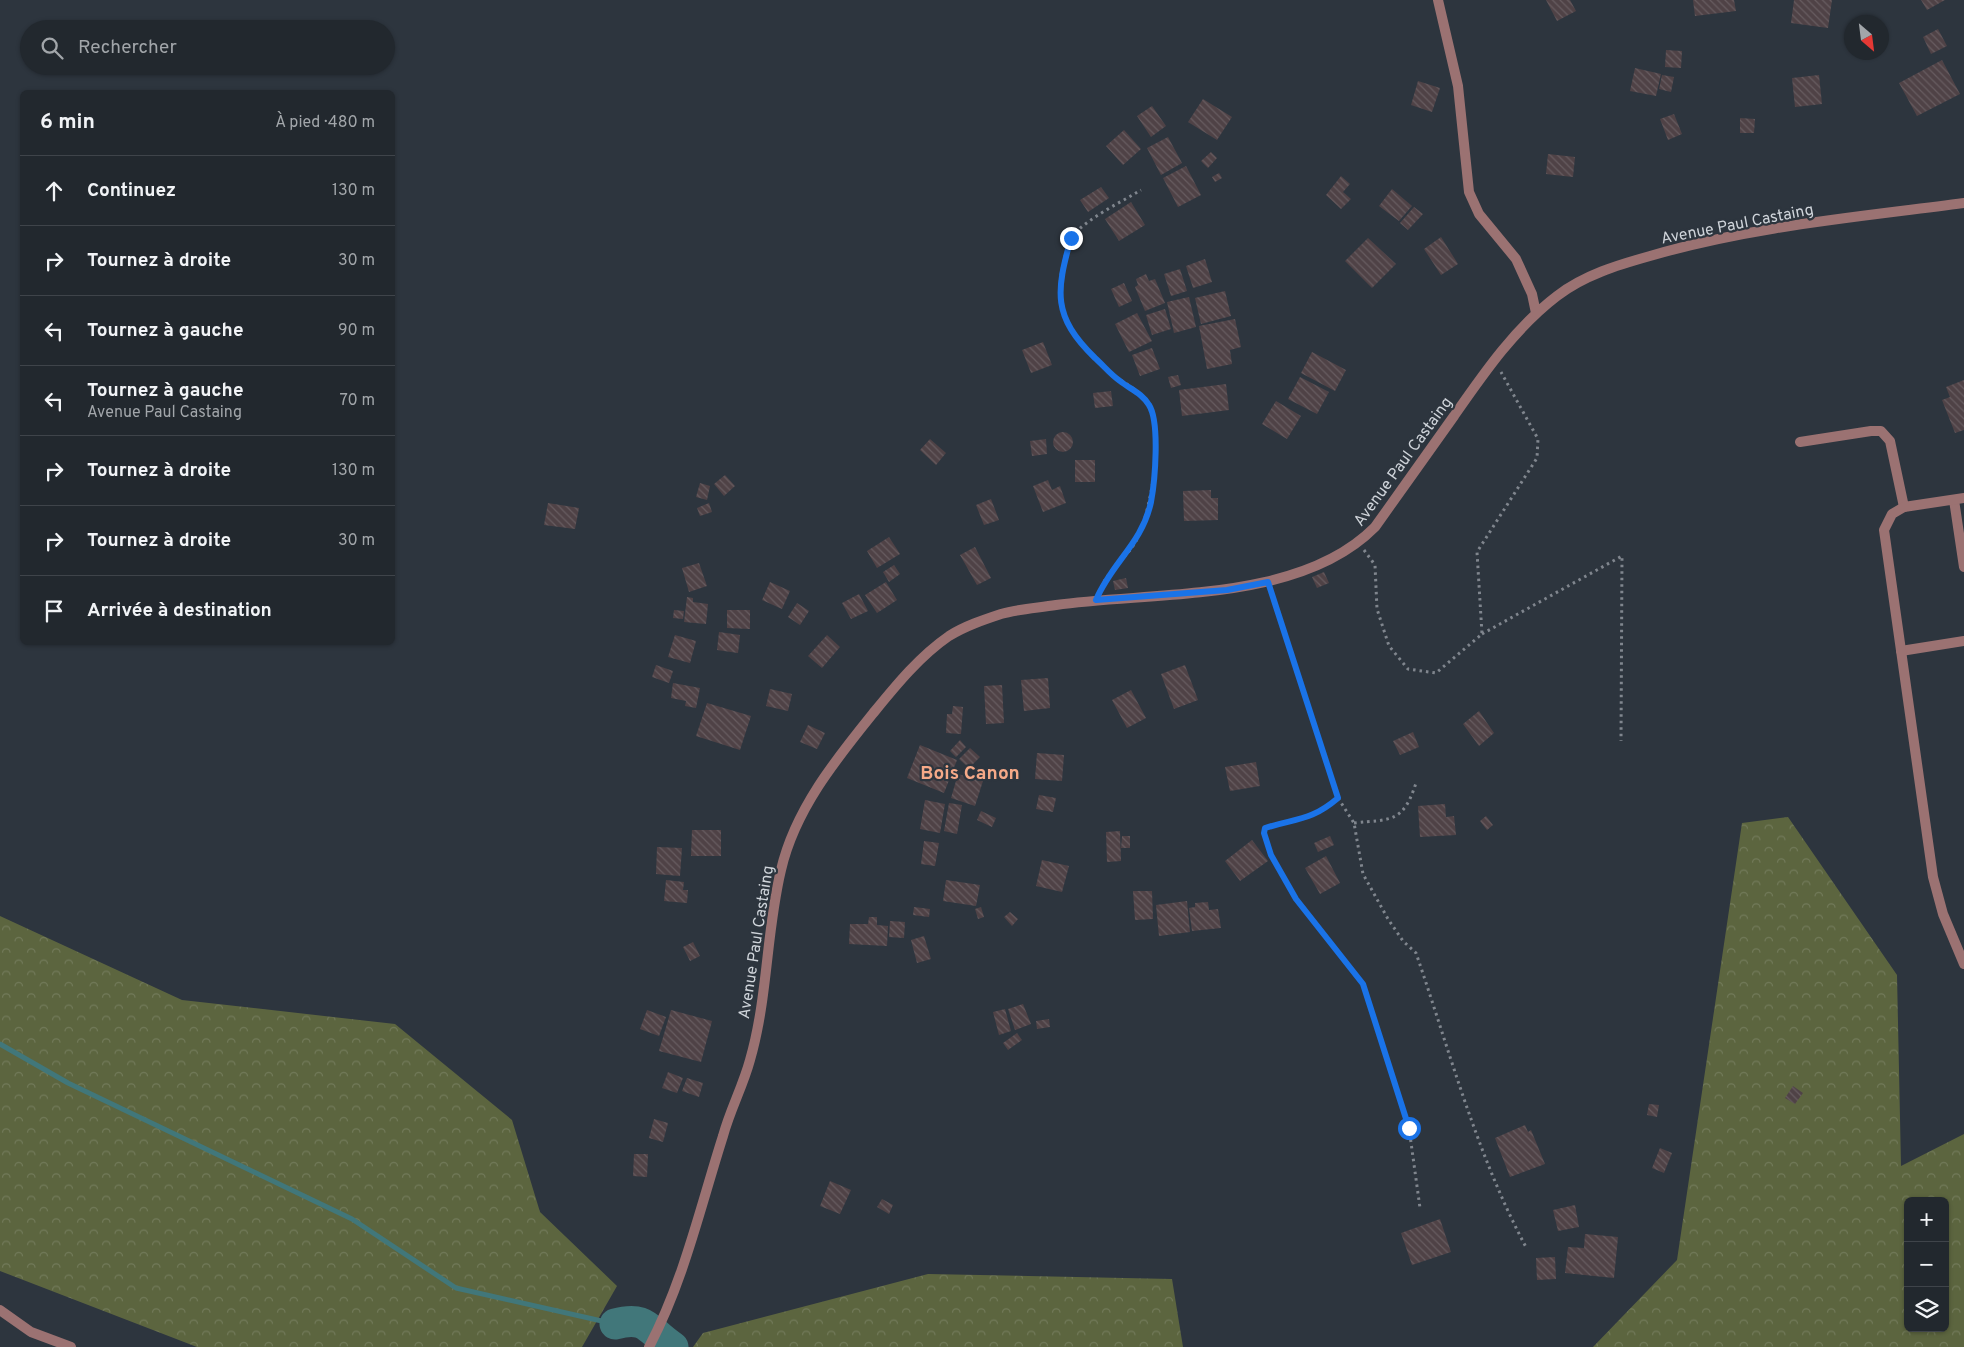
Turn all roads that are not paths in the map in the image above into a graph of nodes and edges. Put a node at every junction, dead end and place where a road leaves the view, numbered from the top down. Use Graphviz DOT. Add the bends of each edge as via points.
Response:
graph roads {
  1 [pos="1438,0"];
  2 [pos="1964,203"];
  3 [pos="1536,313"];
  4 [pos="1800,442"];
  5 [pos="1959,499"];
  6 [pos="1904,508"];
  7 [pos="1964,567"];
  8 [pos="1964,641"];
  9 [pos="1900,651"];
  10 [pos="1964,964"];
  11 [pos="0,1310"];
  12 [pos="649,1346"];
  13 [pos="70,1347"];
  1 -- 3 [label="street" via="1458,86 1469,192 1479,214 1516,259 1532,294"];
  2 -- 3 [label="street, Avenue Paul Castaing" via="1804,225 1667,251 1586,278"];
  3 -- 12 [label="street, Avenue Paul Castaing" via="1494,360 1375,527 1359,544 1336,558 1268,582 1227,590 1096,600 1013,611 950,635 908,672 886,697 840,754 807,803 781,868 751,1059 723,1134 702,1210 666,1314"];
  4 -- 6 [label="street" via="1881,431 1890,441"];
  5 -- 6 [label="street"];
  5 -- 7 [label="street"];
  6 -- 9 [label="street" via="1892,514 1884,530"];
  8 -- 9 [label="street"];
  9 -- 10 [label="street" via="1932,877 1942,914"];
  11 -- 13 [label="street" via="30,1332"];
}
